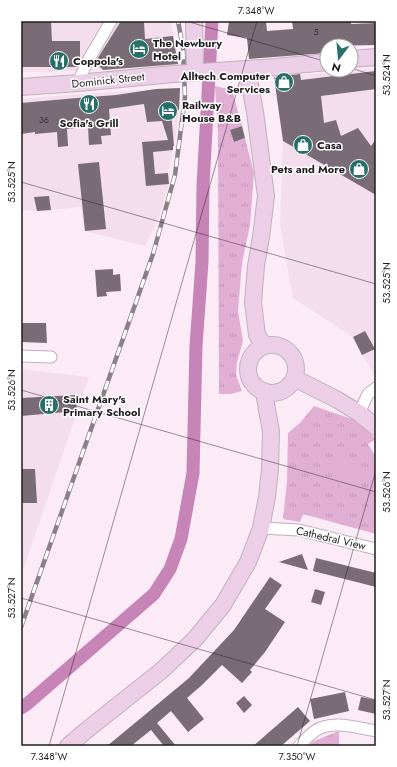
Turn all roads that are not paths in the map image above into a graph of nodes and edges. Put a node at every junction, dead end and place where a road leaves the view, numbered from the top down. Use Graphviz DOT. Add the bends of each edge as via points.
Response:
graph roads {
  1 [pos="111,21"];
  2 [pos="194,21"];
  3 [pos="376,57"];
  4 [pos="359,58"];
  5 [pos="319,63"];
  6 [pos="247,69"];
  7 [pos="188,73"];
  8 [pos="78,83"];
  9 [pos="21,87"];
  10 [pos="265,346"];
  11 [pos="21,356"];
  12 [pos="51,357"];
  13 [pos="294,378"];
  14 [pos="376,388"];
  15 [pos="264,391"];
  16 [pos="359,413"];
  17 [pos="376,427"];
  18 [pos="261,528"];
  19 [pos="376,549"];
  20 [pos="376,731"];
  21 [pos="68,746"];
  22 [pos="299,746"];
  1 -- 8 [label="street"];
  2 -- 7 [label="street"];
  3 -- 4 [label="street"];
  5 -- 6 [label="street"];
  6 -- 7 [label="street, Dominick Street"];
  6 -- 10 [label="street" via="266,196 253,302 258,335"];
  7 -- 8 [label="street, Dominick Street"];
  8 -- 9 [label="street, Dominick Street"];
  10 -- 13 [label="street" via="280,346 292,355 296,370"];
  10 -- 15 [label="street" via="254,354 249,363 253,382"];
  11 -- 12 [label="street"];
  13 -- 15 [label="street" via="284,390 271,393"];
  13 -- 16 [label="street"];
  14 -- 16 [label="street" via="368,394"];
  15 -- 18 [label="street" via="271,430 270,469"];
  16 -- 17 [label="street"];
  18 -- 19 [label="street, Cathedral View" via="299,530"];
  18 -- 21 [label="street" via="248,562 223,605 195,639 161,671"];
  20 -- 22 [label="street" via="338,725 328,726 316,730"];
}
